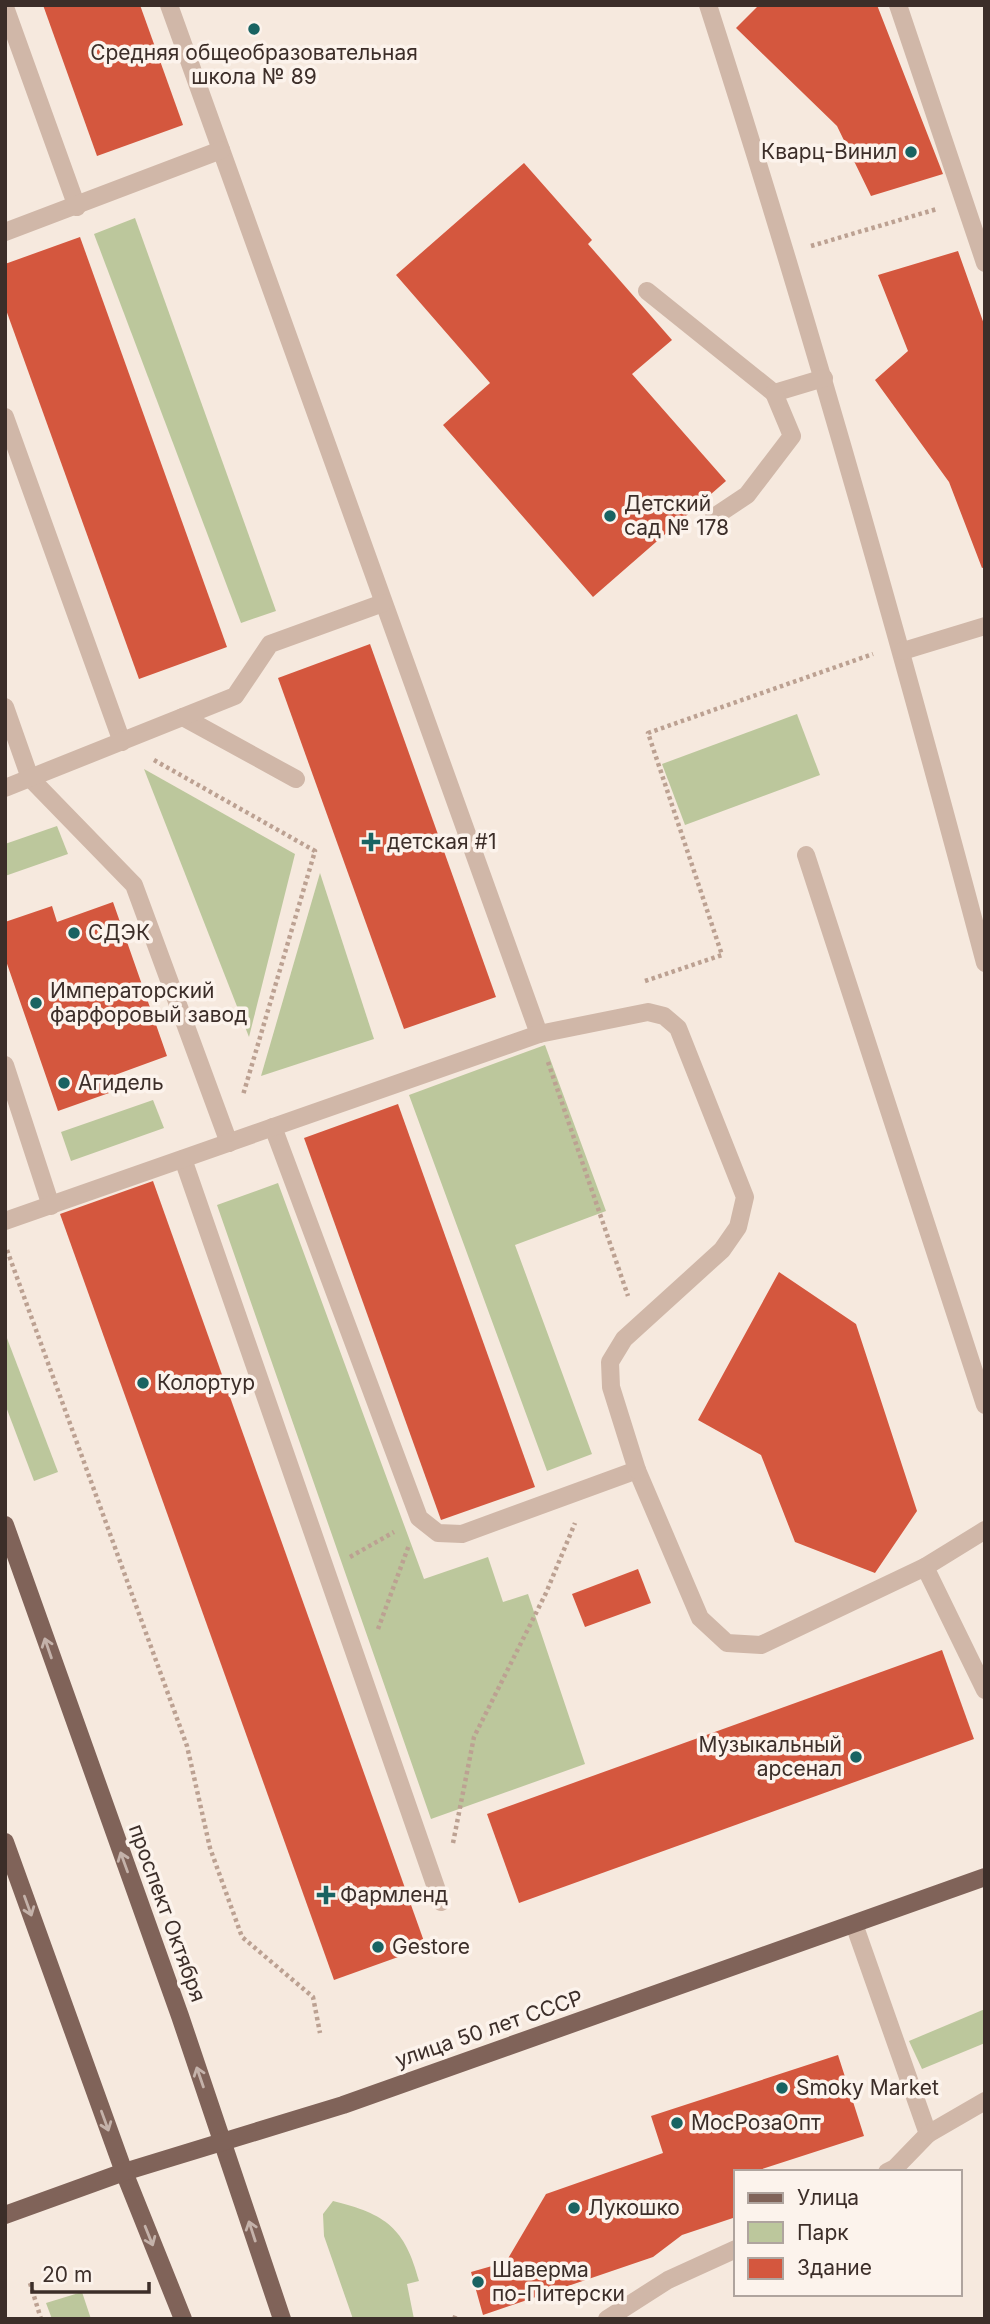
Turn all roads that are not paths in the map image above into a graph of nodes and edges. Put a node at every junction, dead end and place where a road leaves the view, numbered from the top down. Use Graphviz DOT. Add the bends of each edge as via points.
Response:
graph roads {
  1 [pos="169,5"];
  2 [pos="708,5"];
  3 [pos="898,5"];
  4 [pos="5,7"];
  5 [pos="221,150"];
  6 [pos="77,207"];
  7 [pos="5,232"];
  8 [pos="985,263"];
  9 [pos="647,291"];
  10 [pos="824,378"];
  11 [pos="774,393"];
  12 [pos="5,417"];
  13 [pos="714,517"];
  14 [pos="383,603"];
  15 [pos="985,626"];
  16 [pos="902,648"];
  17 [pos="5,707"];
  18 [pos="183,717"];
  19 [pos="122,742"];
  20 [pos="30,778"];
  21 [pos="296,779"];
  22 [pos="5,788"];
  23 [pos="806,855"];
  24 [pos="985,963"];
  25 [pos="539,1034"];
  26 [pos="5,1065"];
  27 [pos="274,1127"];
  28 [pos="229,1143"];
  29 [pos="183,1159"];
  30 [pos="51,1206"];
  31 [pos="5,1221"];
  32 [pos="985,1405"];
  33 [pos="637,1471"];
  34 [pos="5,1525"];
  35 [pos="985,1530"];
  36 [pos="925,1567"];
  37 [pos="985,1690"];
  38 [pos="5,1842"];
  39 [pos="985,1877"];
  40 [pos="441,1902"];
  41 [pos="854,1924"];
  42 [pos="985,2101"];
  43 [pos="928,2134"];
  44 [pos="222,2141"];
  45 [pos="891,2170"];
  46 [pos="124,2172"];
  47 [pos="5,2215"];
  48 [pos="734,2250"];
  49 [pos="183,2319"];
  50 [pos="282,2319"];
  51 [pos="607,2319"];
  1 -- 5 [label="lane"];
  2 -- 10 [label="lane"];
  3 -- 8 [label="lane"];
  4 -- 6 [label="lane"];
  5 -- 6 [label="lane"];
  5 -- 14 [label="lane"];
  6 -- 7 [label="lane"];
  9 -- 11 [label="lane"];
  10 -- 11 [label="lane"];
  10 -- 16 [label="lane"];
  11 -- 13 [label="lane" via="792,436 747,495"];
  12 -- 19 [label="lane"];
  14 -- 18 [label="lane" via="270,645 235,696"];
  14 -- 25 [label="lane"];
  15 -- 16 [label="lane"];
  16 -- 24 [label="lane"];
  17 -- 20 [label="lane"];
  18 -- 19 [label="lane"];
  18 -- 21 [label="lane"];
  19 -- 20 [label="lane"];
  20 -- 22 [label="lane"];
  20 -- 28 [label="lane" via="134,885"];
  23 -- 32 [label="lane"];
  25 -- 27 [label="lane"];
  25 -- 33 [label="lane" via="648,1012 664,1016 678,1028 745,1197 738,1227 722,1250 624,1339 610,1362 611,1387"];
  26 -- 30 [label="lane"];
  27 -- 28 [label="lane"];
  27 -- 33 [label="lane" via="419,1518 438,1533 462,1534"];
  28 -- 29 [label="lane"];
  29 -- 30 [label="lane"];
  29 -- 40 [label="lane"];
  30 -- 31 [label="lane"];
  33 -- 36 [label="lane" via="700,1618 727,1643 761,1645"];
  44 -- 34 [label="main road, проспект Октября, one-way"];
  35 -- 36 [label="lane"];
  36 -- 37 [label="lane"];
  38 -- 46 [label="main road, one-way"];
  39 -- 41 [label="main road, улица 50 лет СССР"];
  41 -- 43 [label="lane"];
  41 -- 44 [label="main road, улица 50 лет СССР" via="343,2105"];
  42 -- 43 [label="lane"];
  43 -- 45 [label="lane"];
  44 -- 46 [label="main road, улица 50 лет СССР"];
  50 -- 44 [label="main road, проспект Октября, one-way"];
  46 -- 47 [label="main road, улица 50 лет СССР"];
  46 -- 49 [label="main road, one-way"];
  48 -- 51 [label="lane" via="668,2280"];
}
